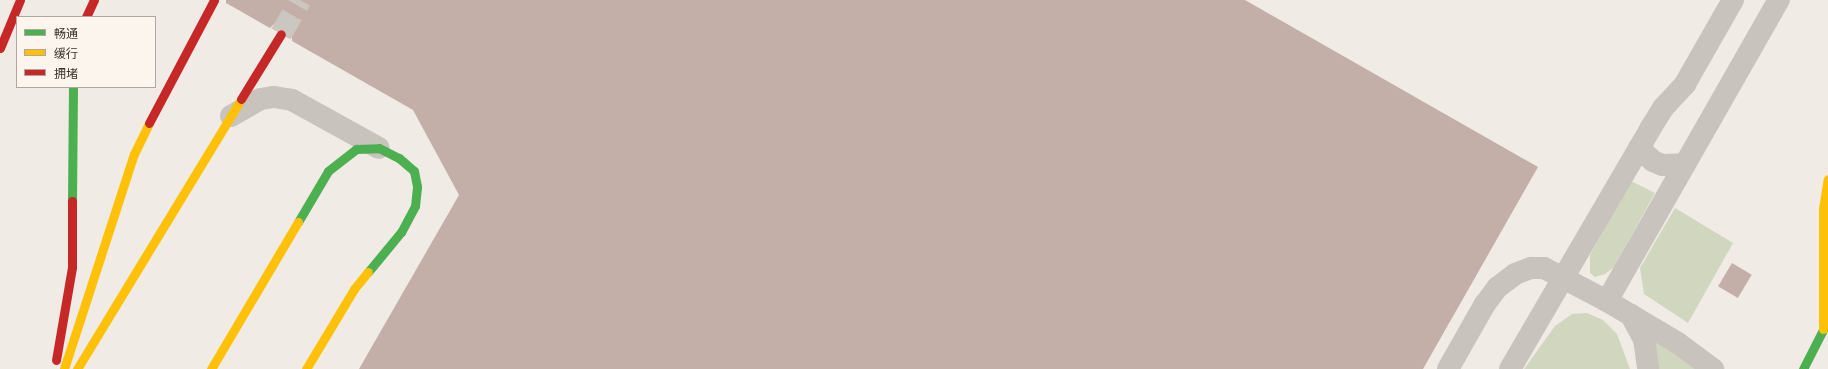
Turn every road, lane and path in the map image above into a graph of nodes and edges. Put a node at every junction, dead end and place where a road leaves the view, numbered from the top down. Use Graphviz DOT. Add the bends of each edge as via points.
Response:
graph roads {
  1 [pos="20,0"];
  2 [pos="94,0"];
  3 [pos="214,0"];
  4 [pos="1733,0"];
  5 [pos="1779,0"];
  6 [pos="86,16"];
  7 [pos="281,34"];
  8 [pos="0,48"];
  9 [pos="73,88"];
  10 [pos="231,116"];
  11 [pos="380,148"];
  12 [pos="1639,148"];
  13 [pos="1685,164"];
  14 [pos="1828,179"];
  15 [pos="1563,277"];
  16 [pos="1607,301"];
  17 [pos="1631,315"];
  18 [pos="1828,320"];
  19 [pos="1823,329"];
  20 [pos="54,369"];
  21 [pos="64,369"];
  22 [pos="77,369"];
  23 [pos="211,369"];
  24 [pos="306,369"];
  25 [pos="1448,369"];
  26 [pos="1510,369"];
  27 [pos="1648,369"];
  28 [pos="1713,369"];
  29 [pos="1803,369"];
  1 -- 8 [label="main road"];
  2 -- 6 [label="main road"];
  3 -- 21 [label="main road" via="157,104 134,154 80,327"];
  4 -- 12 [label="street" via="1685,84 1663,108"];
  5 -- 13 [label="street"];
  7 -- 10 [label="main road"];
  9 -- 20 [label="main road" via="72,267"];
  10 -- 11 [label="street" via="261,100 274,97 292,100"];
  10 -- 22 [label="main road"];
  11 -- 23 [label="main road" via="356,149 328,171"];
  11 -- 24 [label="main road" via="414,170 417,187 415,206 401,232 354,289"];
  12 -- 13 [label="street" via="1653,161 1662,165"];
  12 -- 15 [label="street"];
  13 -- 16 [label="street"];
  14 -- 19 [label="main road" via="1823,209"];
  15 -- 16 [label="street"];
  15 -- 25 [label="street" via="1544,268 1531,268 1515,274 1498,287 1485,304"];
  15 -- 26 [label="street"];
  16 -- 17 [label="street"];
  17 -- 27 [label="street" via="1644,339"];
  17 -- 28 [label="street" via="1699,356"];
  18 -- 19 [label="main road"];
  19 -- 29 [label="main road"];
}
